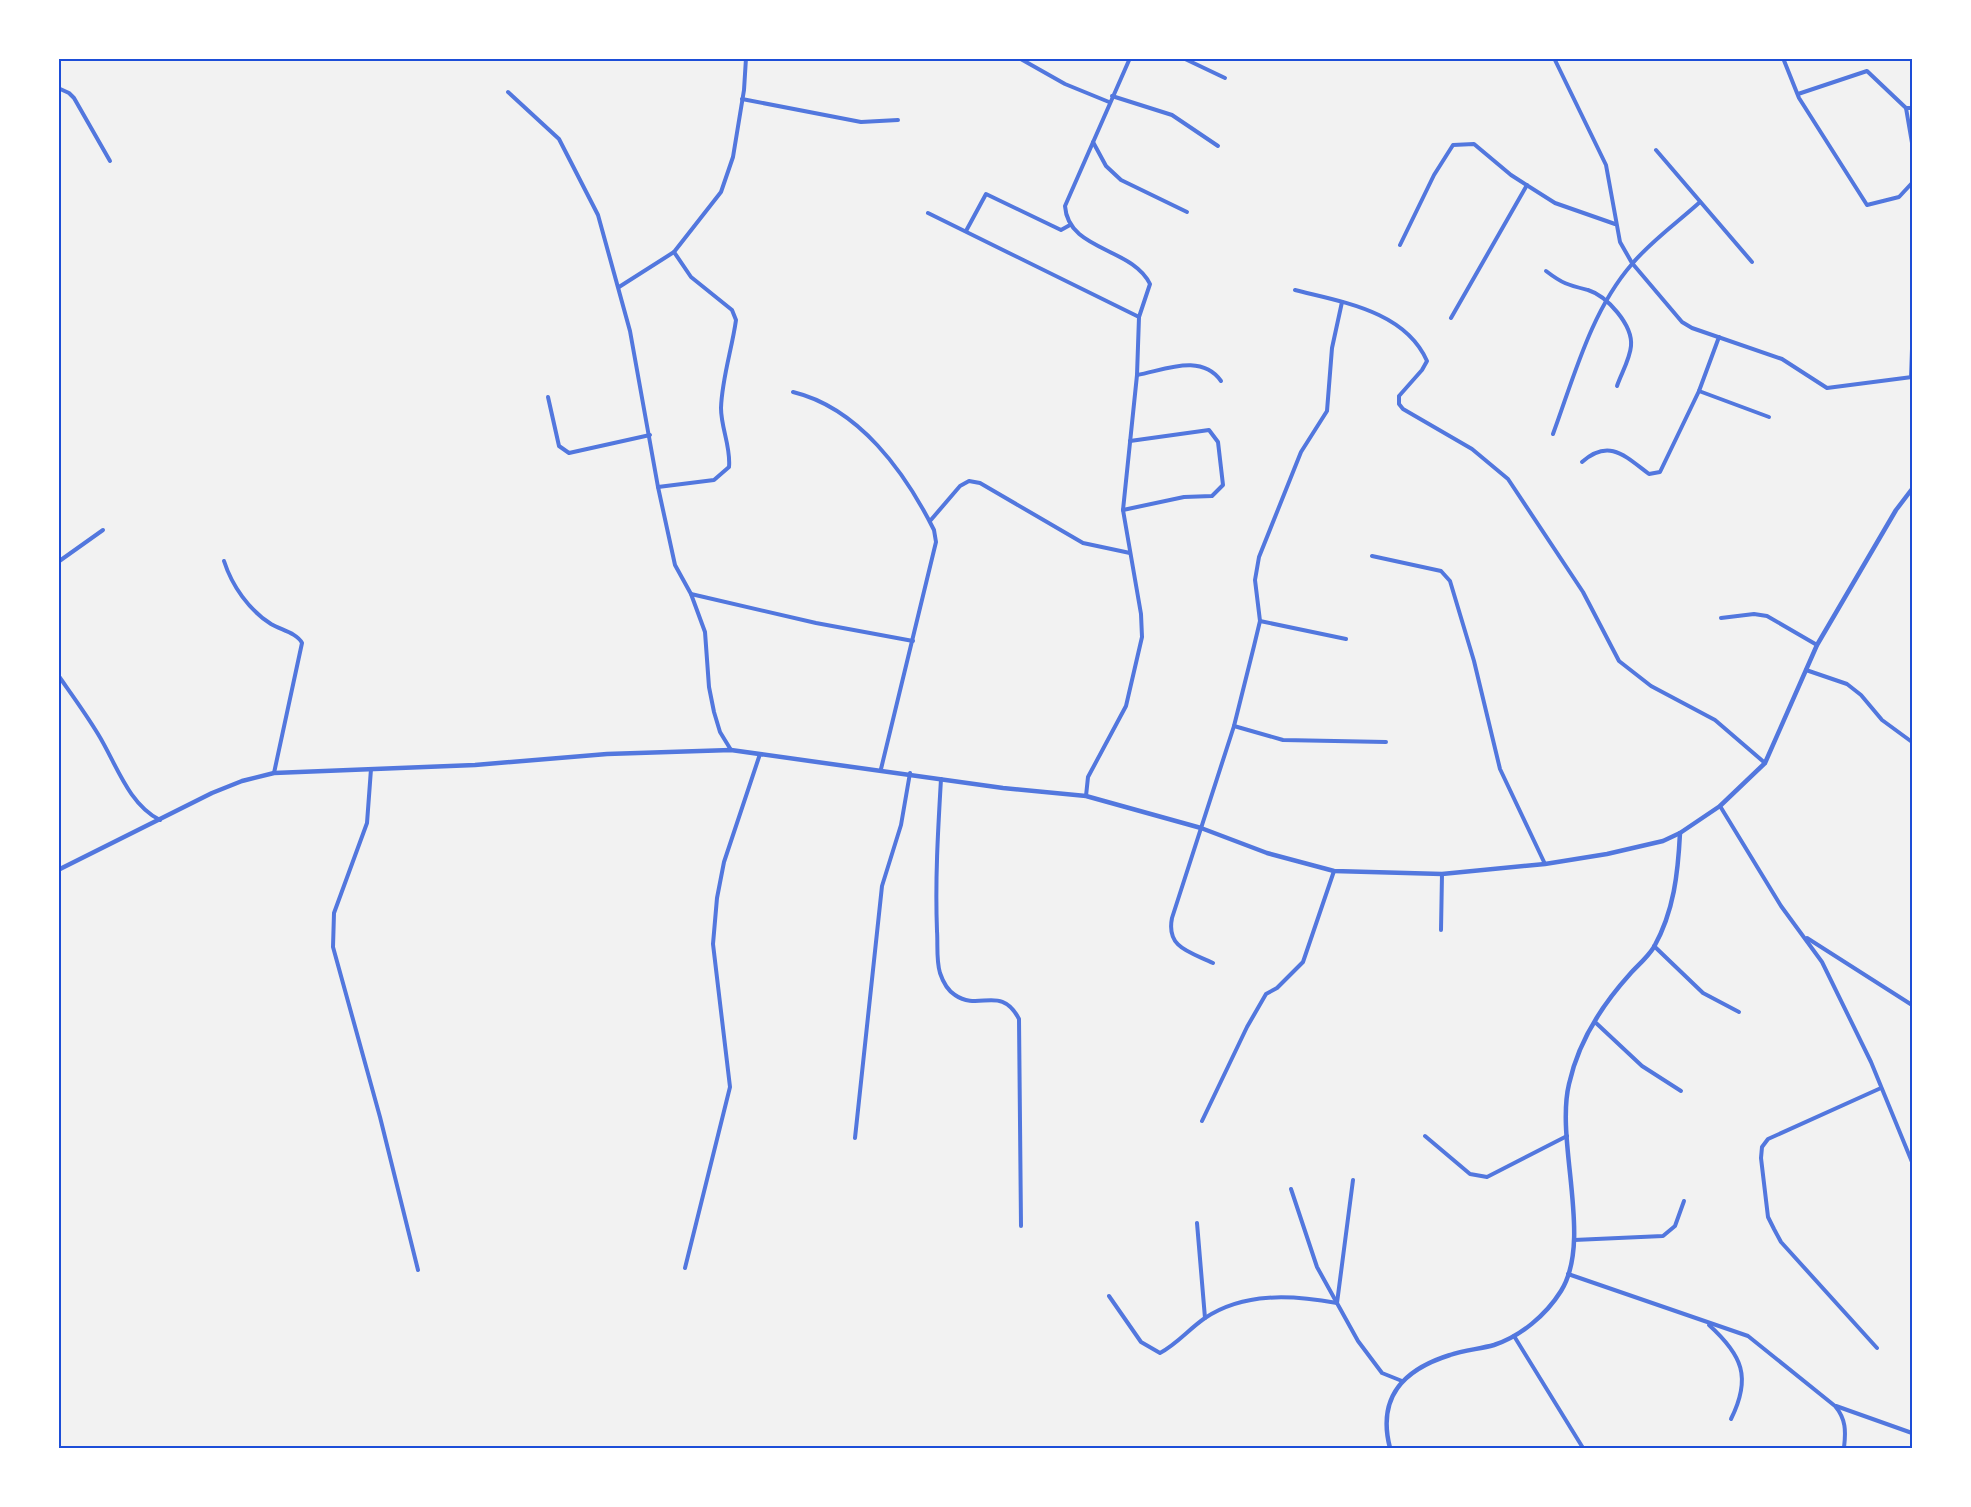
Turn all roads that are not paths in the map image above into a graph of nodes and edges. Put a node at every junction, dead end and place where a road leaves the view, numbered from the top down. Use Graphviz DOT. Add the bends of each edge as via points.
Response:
graph roads {
  1 [pos="746,58"];
  2 [pos="1019,58"];
  3 [pos="1130,58"];
  4 [pos="1183,58"];
  5 [pos="1554,58"];
  6 [pos="1783,58"];
  7 [pos="1225,78"];
  8 [pos="58,88"];
  9 [pos="508,92"];
  10 [pos="1798,94"];
  11 [pos="1112,96"];
  12 [pos="742,99"];
  13 [pos="1109,102"];
  14 [pos="1905,108"];
  15 [pos="1912,108"];
  16 [pos="898,120"];
  17 [pos="1093,142"];
  18 [pos="1912,143"];
  19 [pos="1218,146"];
  20 [pos="1656,150"];
  21 [pos="110,161"];
  22 [pos="1912,183"];
  23 [pos="1527,185"];
  24 [pos="1700,202"];
  25 [pos="1187,212"];
  26 [pos="928,213"];
  27 [pos="1615,224"];
  28 [pos="1070,225"];
  29 [pos="966,231"];
  30 [pos="1400,245"];
  31 [pos="674,252"];
  32 [pos="1752,262"];
  33 [pos="1632,263"];
  34 [pos="1546,271"];
  35 [pos="619,287"];
  36 [pos="1295,290"];
  37 [pos="1607,301"];
  38 [pos="1342,302"];
  39 [pos="1139,316"];
  40 [pos="1451,318"];
  41 [pos="1719,337"];
  42 [pos="1912,349"];
  43 [pos="1137,375"];
  44 [pos="1912,377"];
  45 [pos="1221,381"];
  46 [pos="1617,386"];
  47 [pos="793,392"];
  48 [pos="1699,392"];
  49 [pos="548,397"];
  50 [pos="1769,417"];
  51 [pos="1553,434"];
  52 [pos="650,435"];
  53 [pos="1130,441"];
  54 [pos="1582,462"];
  55 [pos="658,487"];
  56 [pos="1912,489"];
  57 [pos="1124,510"];
  58 [pos="930,521"];
  59 [pos="103,530"];
  60 [pos="1130,553"];
  61 [pos="1372,556"];
  62 [pos="224,561"];
  63 [pos="58,562"];
  64 [pos="691,594"];
  65 [pos="1721,618"];
  66 [pos="1260,621"];
  67 [pos="1346,639"];
  68 [pos="913,641"];
  69 [pos="1818,645"];
  70 [pos="1806,670"];
  71 [pos="58,675"];
  72 [pos="1234,726"];
  73 [pos="1386,742"];
  74 [pos="1912,742"];
  75 [pos="731,750"];
  76 [pos="760,754"];
  77 [pos="1765,763"];
  78 [pos="371,769"];
  79 [pos="881,769"];
  80 [pos="274,773"];
  81 [pos="910,773"];
  82 [pos="941,778"];
  83 [pos="1086,796"];
  84 [pos="1720,806"];
  85 [pos="160,820"];
  86 [pos="1201,828"];
  87 [pos="1680,833"];
  88 [pos="1545,864"];
  89 [pos="58,870"];
  90 [pos="1334,872"];
  91 [pos="1442,874"];
  92 [pos="1441,930"];
  93 [pos="1806,937"];
  94 [pos="1654,946"];
  95 [pos="1213,963"];
  96 [pos="1911,1003"];
  97 [pos="1739,1012"];
  98 [pos="1595,1022"];
  99 [pos="1881,1088"];
  100 [pos="1681,1091"];
  101 [pos="1202,1121"];
  102 [pos="1425,1136"];
  103 [pos="1568,1136"];
  104 [pos="855,1138"];
  105 [pos="1912,1162"];
  106 [pos="1353,1180"];
  107 [pos="1292,1189"];
  108 [pos="1684,1200"];
  109 [pos="1197,1223"];
  110 [pos="1021,1226"];
  111 [pos="1573,1240"];
  112 [pos="685,1268"];
  113 [pos="418,1270"];
  114 [pos="1567,1274"];
  115 [pos="1109,1296"];
  116 [pos="1337,1303"];
  117 [pos="1205,1318"];
  118 [pos="1708,1325"];
  119 [pos="1514,1336"];
  120 [pos="1877,1348"];
  121 [pos="1402,1381"];
  122 [pos="1835,1406"];
  123 [pos="1731,1419"];
  124 [pos="1912,1434"];
  125 [pos="1389,1449"];
  126 [pos="1583,1449"];
  127 [pos="1844,1449"];
  1 -- 12 [label="street"];
  2 -- 13 [label="street" via="1065,84"];
  3 -- 11 [label="street"];
  4 -- 7 [label="street"];
  5 -- 27 [label="street" via="1606,165"];
  6 -- 10 [label="street"];
  8 -- 21 [label="street" via="74,98"];
  9 -- 35 [label="street" via="560,138 598,214"];
  10 -- 14 [label="street" via="1867,71"];
  10 -- 22 [label="street" via="1867,205 1899,197"];
  11 -- 13 [label="street"];
  11 -- 19 [label="street" via="1172,115"];
  12 -- 16 [label="street" via="861,122"];
  12 -- 31 [label="street" via="726,182"];
  13 -- 17 [label="street"];
  14 -- 15 [label="street"];
  14 -- 18 [label="street"];
  17 -- 25 [label="street" via="1106,166 1121,180"];
  17 -- 28 [label="street" via="1065,206"];
  20 -- 24 [label="street"];
  23 -- 27 [label="street" via="1555,203"];
  23 -- 30 [label="street" via="1474,144 1453,145"];
  23 -- 40 [label="street"];
  24 -- 32 [label="street"];
  24 -- 33 [label="street"];
  26 -- 29 [label="street"];
  27 -- 33 [label="street"];
  28 -- 29 [label="street" via="1060,230 986,194"];
  28 -- 39 [label="street" via="1145,274 1149,292"];
  29 -- 39 [label="street"];
  31 -- 35 [label="street"];
  31 -- 55 [label="street" via="692,277 732,310 735,320 721,410 730,457 729,467 714,480"];
  33 -- 37 [label="street"];
  33 -- 41 [label="street" via="1682,322"];
  34 -- 37 [label="street" via="1577,290 1588,290"];
  35 -- 52 [label="street"];
  36 -- 38 [label="street"];
  37 -- 46 [label="street" via="1621,315 1631,338"];
  37 -- 51 [label="street"];
  38 -- 66 [label="street" via="1332,348 1327,411 1301,452 1259,557 1255,580"];
  38 -- 77 [label="street" via="1377,313 1395,324 1423,352 1427,361 1399,396 1399,404 1414,417 1472,449 1508,479 1583,592 1619,661 1651,686 1715,720"];
  39 -- 43 [label="street"];
  41 -- 44 [label="street" via="1782,358 1827,388"];
  41 -- 48 [label="street"];
  42 -- 44 [label="street"];
  43 -- 45 [label="street" via="1190,365 1214,371"];
  43 -- 53 [label="street"];
  47 -- 58 [label="street" via="815,397 859,427 881,449"];
  48 -- 50 [label="street"];
  48 -- 54 [label="street" via="1660,472 1649,474 1622,454 1607,450 1593,452"];
  49 -- 52 [label="street" via="559,446 569,453"];
  52 -- 55 [label="street"];
  53 -- 57 [label="street"];
  53 -- 57 [label="street" via="1209,430 1218,442 1223,485 1212,496 1184,497"];
  55 -- 64 [label="street" via="675,565"];
  56 -- 69 [label="street"];
  57 -- 60 [label="street"];
  58 -- 60 [label="street" via="969,481 980,483 1083,543"];
  58 -- 68 [label="street" via="936,542"];
  59 -- 63 [label="street"];
  60 -- 83 [label="street" via="1142,637 1126,706 1088,777"];
  61 -- 88 [label="street" via="1441,571 1450,581 1500,769"];
  62 -- 80 [label="street" via="238,591 253,608 302,643"];
  64 -- 68 [label="street"];
  64 -- 75 [label="street" via="705,632 714,712"];
  65 -- 69 [label="street" via="1767,616"];
  66 -- 67 [label="street"];
  66 -- 72 [label="street"];
  68 -- 79 [label="street"];
  69 -- 70 [label="street"];
  70 -- 74 [label="street" via="1847,684 1882,720"];
  70 -- 77 [label="street"];
  71 -- 85 [label="street" via="99,735 123,781 144,808"];
  72 -- 73 [label="street" via="1282,740"];
  72 -- 86 [label="street"];
  75 -- 76 [label="street"];
  75 -- 78 [label="street"];
  76 -- 79 [label="street"];
  76 -- 112 [label="street" via="724,861 717,898 713,944 730,1087"];
  77 -- 84 [label="street"];
  78 -- 80 [label="street"];
  78 -- 113 [label="street" via="367,823 334,913 333,947"];
  79 -- 81 [label="street"];
  80 -- 85 [label="street" via="212,793"];
  81 -- 82 [label="street"];
  81 -- 104 [label="street" via="901,825 882,886"];
  82 -- 83 [label="street"];
  82 -- 110 [label="street" via="934,880 939,971 946,987 957,997 1003,1000 1012,1006 1019,1019"];
  83 -- 86 [label="street"];
  84 -- 87 [label="street"];
  84 -- 93 [label="street" via="1780,906"];
  85 -- 89 [label="street"];
  86 -- 90 [label="street" via="1267,853"];
  86 -- 95 [label="street" via="1169,931 1180,946"];
  87 -- 88 [label="street" via="1663,841"];
  87 -- 94 [label="street" via="1677,883"];
  88 -- 91 [label="street"];
  90 -- 91 [label="street"];
  90 -- 101 [label="street" via="1303,962 1266,994"];
  91 -- 92 [label="street"];
  93 -- 96 [label="street"];
  93 -- 99 [label="street" via="1844,1004"];
  94 -- 97 [label="street" via="1702,993"];
  94 -- 98 [label="street"];
  98 -- 100 [label="street" via="1642,1066"];
  98 -- 103 [label="street" via="1574,1063"];
  99 -- 105 [label="street"];
  99 -- 120 [label="street" via="1768,1139 1761,1158 1768,1217 1781,1242"];
  102 -- 103 [label="street" via="1470,1174 1487,1177"];
  103 -- 111 [label="street"];
  106 -- 116 [label="street"];
  107 -- 116 [label="street" via="1309,1249"];
  108 -- 111 [label="street" via="1675,1226 1663,1236"];
  109 -- 117 [label="street"];
  111 -- 114 [label="street"];
  114 -- 118 [label="street"];
  114 -- 119 [label="street" via="1562,1290 1547,1309"];
  115 -- 117 [label="street" via="1141,1342 1160,1353"];
  116 -- 117 [label="street" via="1267,1297 1232,1304"];
  116 -- 121 [label="street" via="1382,1374"];
  118 -- 122 [label="street" via="1748,1336"];
  118 -- 123 [label="street" via="1734,1351 1741,1365 1743,1384"];
  119 -- 121 [label="street" via="1494,1345 1449,1355"];
  119 -- 126 [label="street"];
  121 -- 125 [label="street" via="1385,1412"];
  122 -- 124 [label="street"];
  122 -- 127 [label="street" via="1846,1425"];
}
